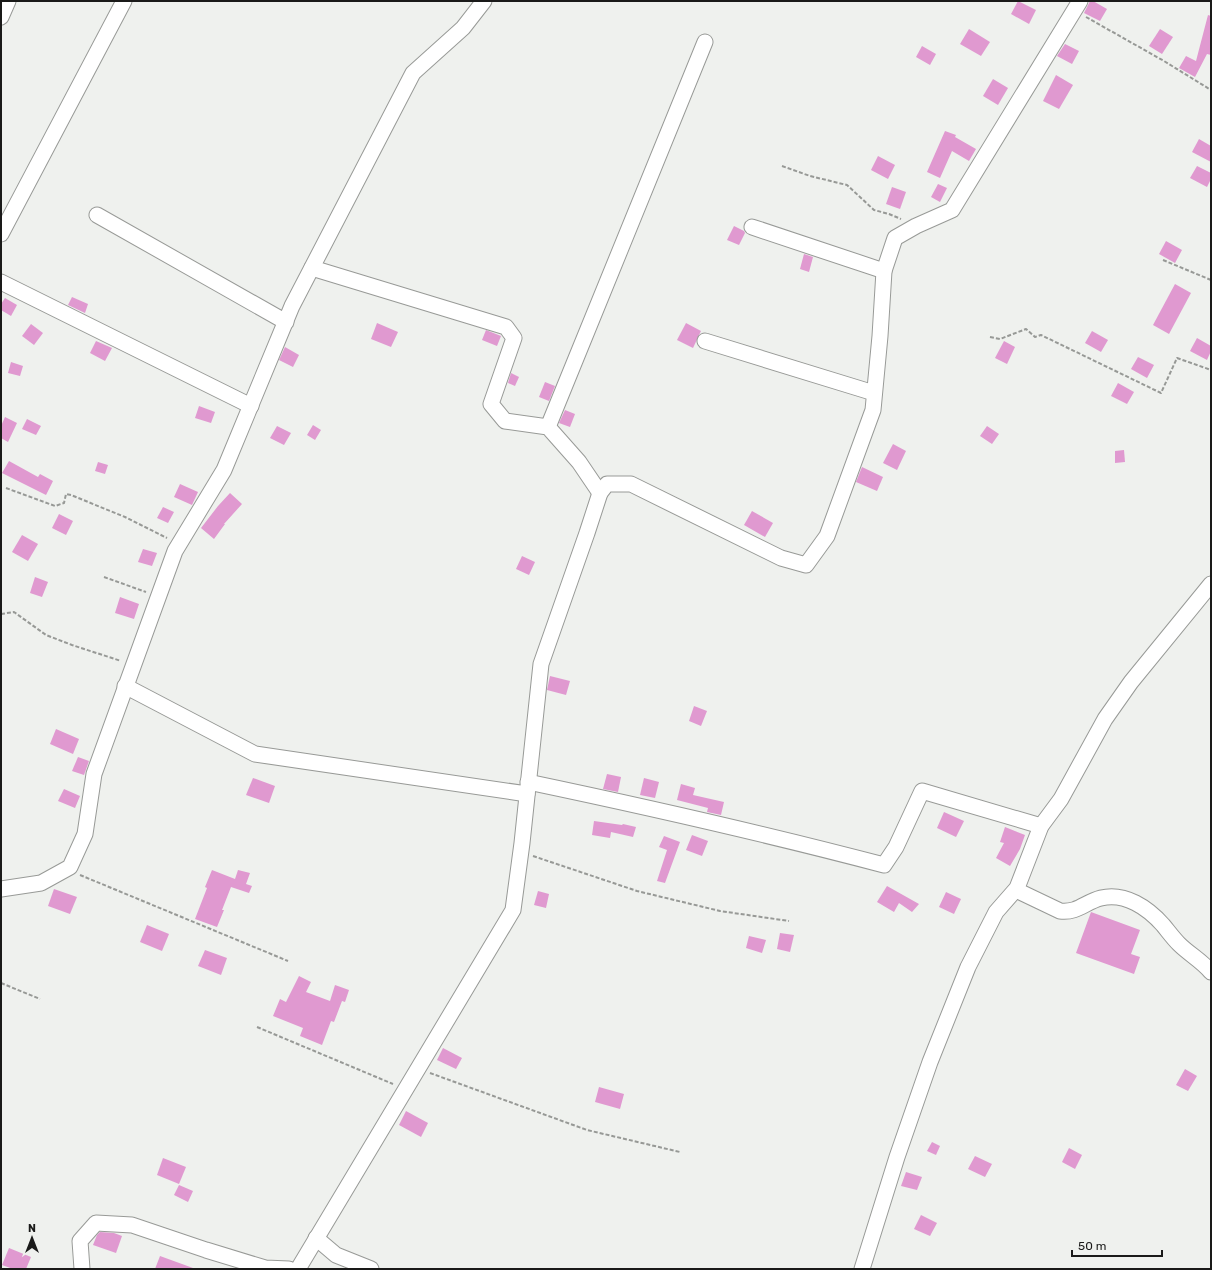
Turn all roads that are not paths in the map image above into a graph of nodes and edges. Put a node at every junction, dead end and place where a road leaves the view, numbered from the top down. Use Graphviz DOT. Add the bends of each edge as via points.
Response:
graph roads {
  1 [pos="8,1"];
  2 [pos="124,1"];
  3 [pos="484,1"];
  4 [pos="1077,6"];
  5 [pos="1,17"];
  6 [pos="705,42"];
  7 [pos="97,215"];
  8 [pos="752,227"];
  9 [pos="1,234"];
  10 [pos="312,268"];
  11 [pos="884,271"];
  12 [pos="1,282"];
  13 [pos="286,322"];
  14 [pos="705,341"];
  15 [pos="874,393"];
  16 [pos="251,406"];
  17 [pos="548,428"];
  18 [pos="600,493"];
  19 [pos="1211,584"];
  20 [pos="126,686"];
  21 [pos="527,788"];
  22 [pos="1041,826"];
  23 [pos="1,889"];
  24 [pos="1016,890"];
  25 [pos="1211,972"];
  26 [pos="316,1238"];
  27 [pos="82,1269"];
  28 [pos="289,1269"];
  29 [pos="298,1269"];
  30 [pos="371,1269"];
  31 [pos="862,1269"];
  1 -- 5 [label="street"];
  2 -- 9 [label="street"];
  3 -- 10 [label="street" via="463,28 413,73"];
  4 -- 11 [label="street" via="952,210 895,238"];
  6 -- 17 [label="street"];
  7 -- 13 [label="street"];
  8 -- 11 [label="street"];
  10 -- 13 [label="street"];
  10 -- 17 [label="street" via="506,327 514,338 491,404 505,421"];
  11 -- 15 [label="street"];
  12 -- 16 [label="street"];
  13 -- 16 [label="street"];
  14 -- 15 [label="street"];
  15 -- 18 [label="street" via="873,410 827,536 806,565 781,558 631,484 607,484"];
  16 -- 20 [label="street" via="224,470 175,550"];
  17 -- 18 [label="street" via="578,462"];
  18 -- 21 [label="street" via="541,664"];
  19 -- 22 [label="street" via="1126,688 1105,719 1061,799"];
  20 -- 21 [label="street" via="255,754"];
  20 -- 23 [label="street" via="94,774 85,834 70,867 41,883"];
  21 -- 22 [label="street" via="668,812 884,865 896,847 922,791"];
  21 -- 26 [label="street" via="513,910"];
  22 -- 24 [label="street"];
  24 -- 25 [label="street" via="1068,912 1101,898 1121,897 1142,906"];
  24 -- 31 [label="street" via="996,912 962,982 899,1150"];
  26 -- 29 [label="street"];
  26 -- 30 [label="street" via="336,1255"];
  27 -- 28 [label="street" via="80,1241 96,1223 132,1225 265,1268"];
}
